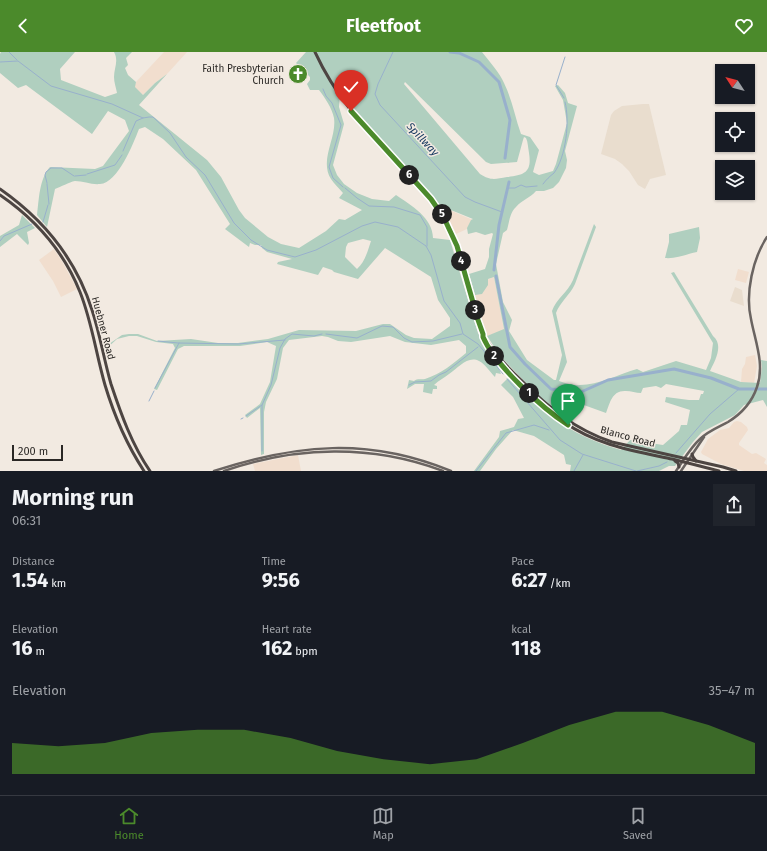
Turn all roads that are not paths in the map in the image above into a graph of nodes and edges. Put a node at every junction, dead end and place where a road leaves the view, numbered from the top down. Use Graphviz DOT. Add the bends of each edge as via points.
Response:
graph roads {
  1 [pos="315,52"];
  2 [pos="0,189"];
  3 [pos="5,192"];
  4 [pos="1,195"];
  5 [pos="767,237"];
  6 [pos="706,435"];
  7 [pos="639,450"];
  8 [pos="139,453"];
  9 [pos="692,454"];
  10 [pos="135,455"];
  11 [pos="673,460"];
  12 [pos="686,460"];
  13 [pos="696,461"];
  14 [pos="680,469"];
  15 [pos="144,471"];
  16 [pos="150,471"];
  17 [pos="214,471"];
  18 [pos="224,471"];
  19 [pos="443,471"];
  20 [pos="452,471"];
  21 [pos="676,471"];
  22 [pos="719,471"];
  23 [pos="736,471"];
  1 -- 7 [label="main road, Blanco Road" via="347,106 431,199 444,218 457,246 483,334 500,359 559,417 598,437"];
  2 -- 3 [label="main road, Huebner Road"];
  3 -- 4 [label="main road"];
  3 -- 8 [label="main road, Huebner Road" via="29,210 48,230 77,274 92,310 110,384"];
  4 -- 10 [label="main road, Huebner Road" via="44,233 74,278 87,312 106,386"];
  5 -- 6 [label="main road" via="759,252 749,291 750,318 760,361 755,392 749,403 734,418"];
  6 -- 9 [label="main road"];
  6 -- 12 [label="main road" via="700,438"];
  7 -- 11 [label="main road, Blanco Road"];
  7 -- 12 [label="main road, Blanco Road"];
  8 -- 10 [label="main road"];
  8 -- 16 [label="main road, Huebner Road"];
  9 -- 12 [label="main road"];
  9 -- 13 [label="main road"];
  10 -- 15 [label="main road, Huebner Road"];
  11 -- 12 [label="main road, Blanco Road"];
  11 -- 14 [label="main road" via="678,463"];
  12 -- 13 [label="main road, Blanco Road"];
  12 -- 14 [label="main road"];
  12 -- 22 [label="main road, Blanco Road"];
  13 -- 23 [label="main road, Blanco Road"];
  14 -- 21 [label="main road"];
  17 -- 20 [label="main road" via="244,461 292,451 342,447 400,454"];
  18 -- 19 [label="main road" via="292,454 339,451 393,456"];
}
